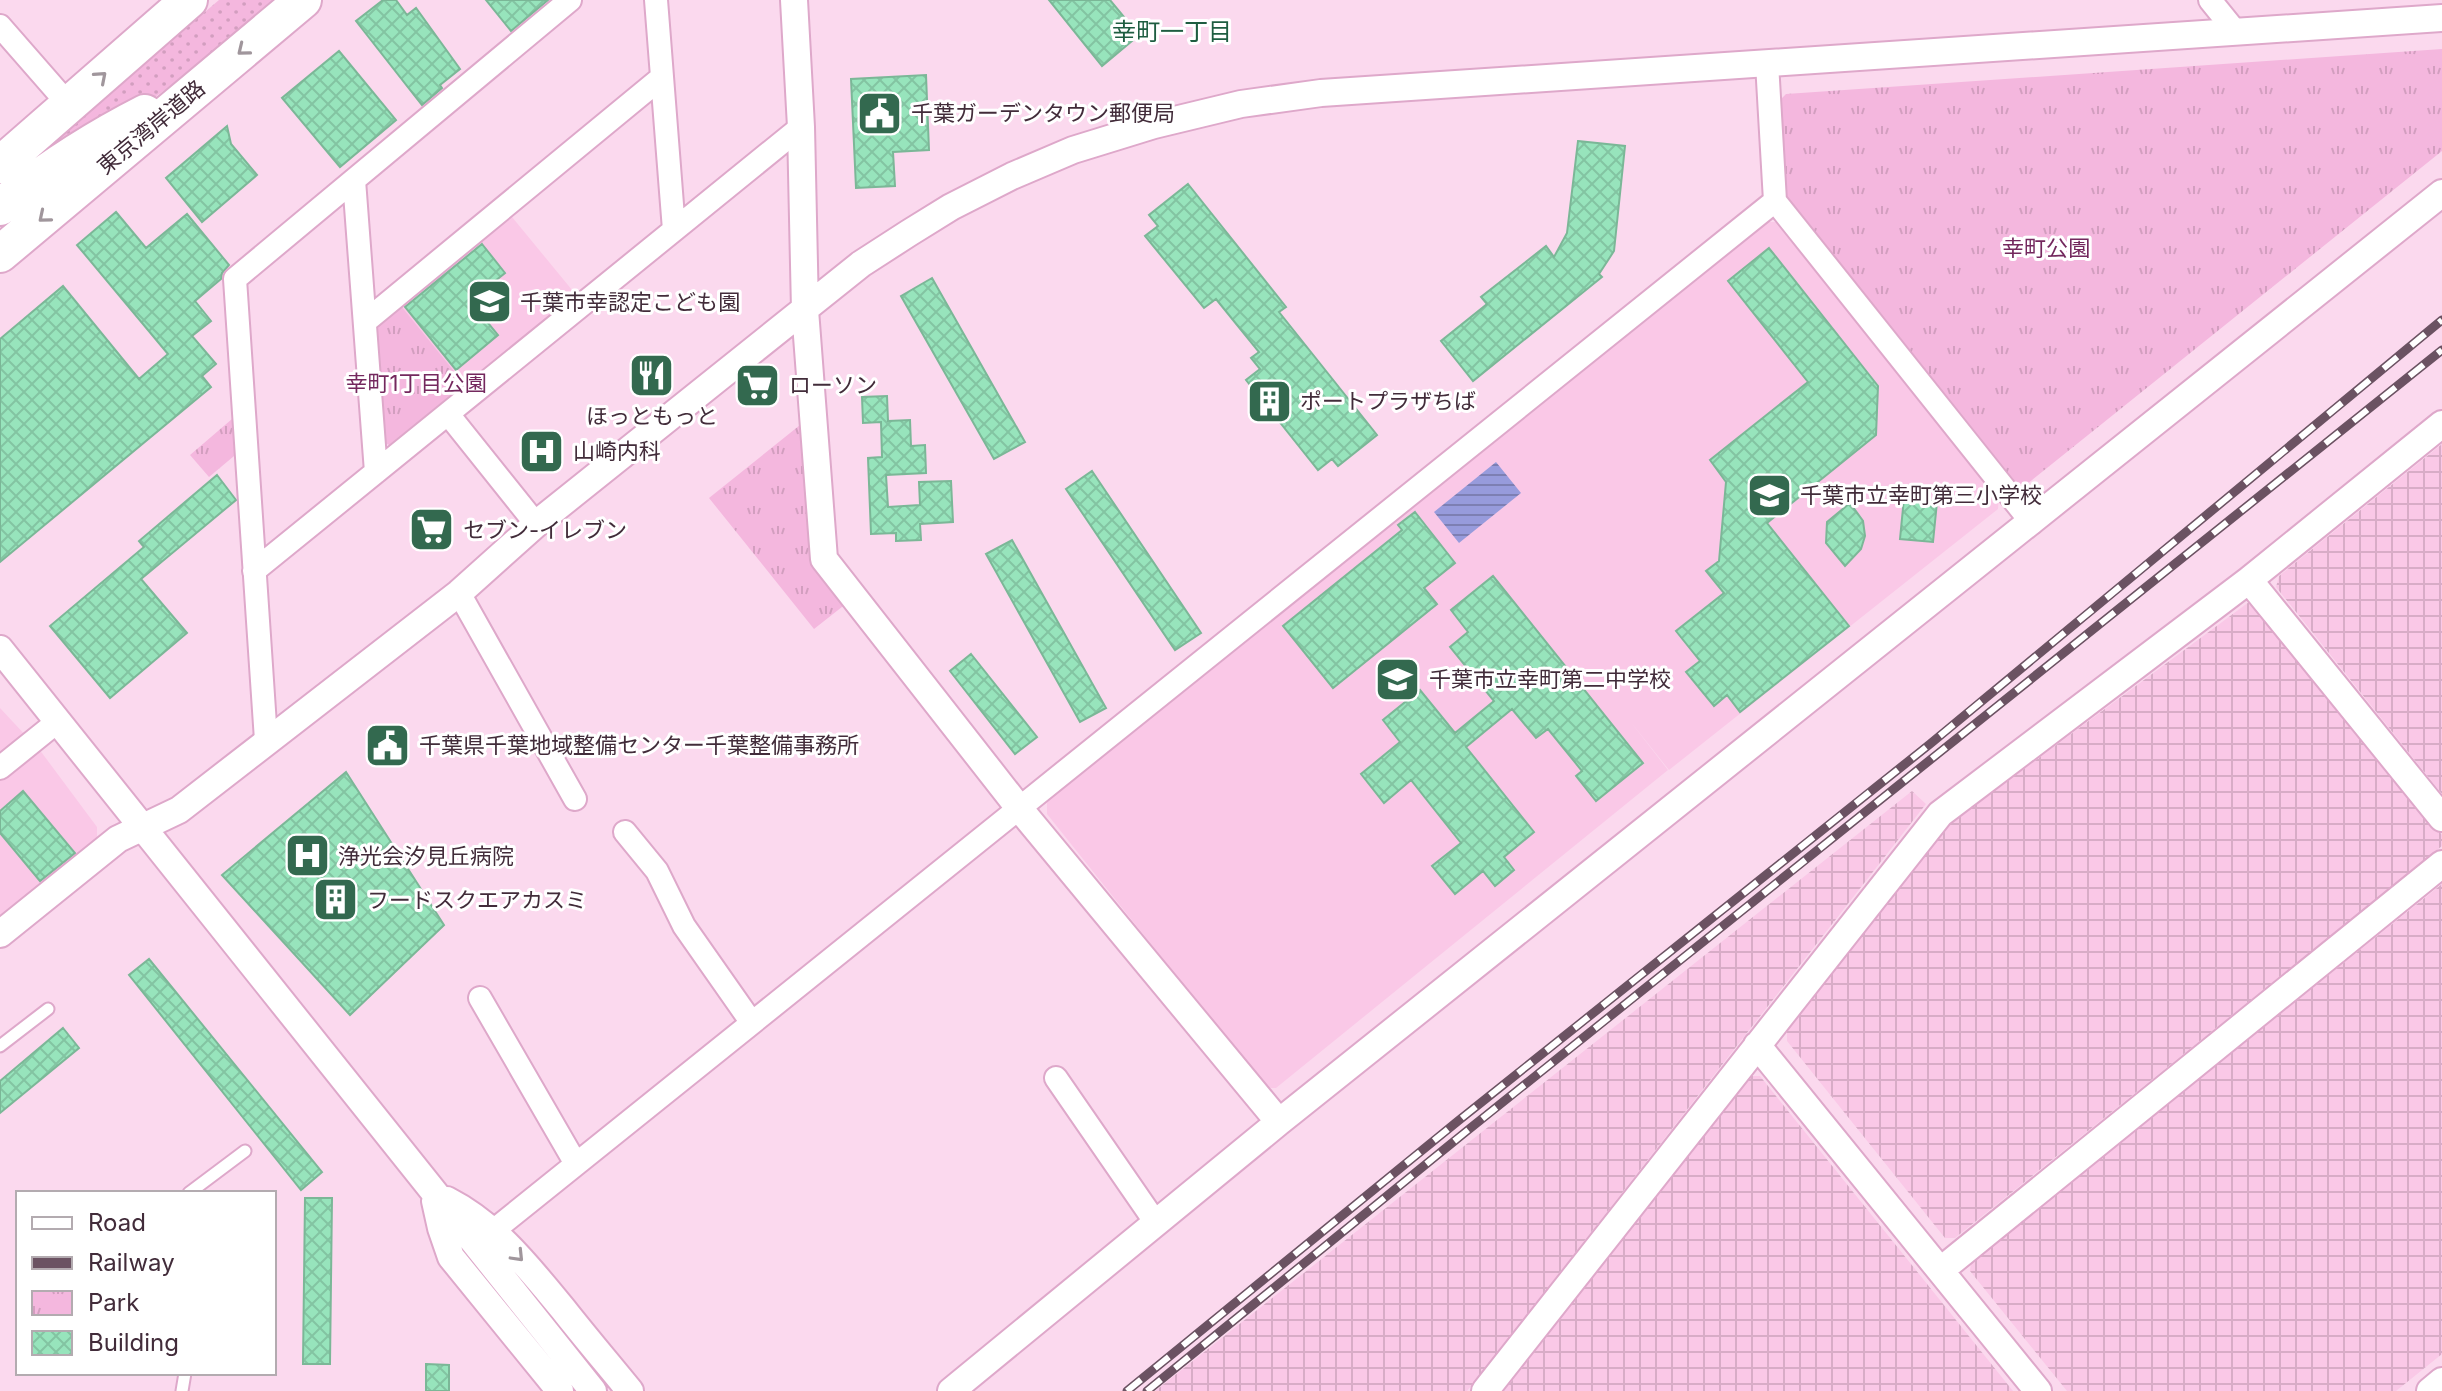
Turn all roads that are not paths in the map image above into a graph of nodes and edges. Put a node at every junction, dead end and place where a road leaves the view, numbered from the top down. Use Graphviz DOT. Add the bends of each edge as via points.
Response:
graph roads {
  1 [pos="189,0"];
  2 [pos="303,0"];
  3 [pos="570,0"];
  4 [pos="656,0"];
  5 [pos="794,0"];
  6 [pos="2210,0"];
  7 [pos="2442,18"];
  8 [pos="0,26"];
  9 [pos="2235,31"];
  10 [pos="1767,63"];
  11 [pos="661,78"];
  12 [pos="200,85"];
  13 [pos="69,105"];
  14 [pos="801,127"];
  15 [pos="0,165"];
  16 [pos="354,180"];
  17 [pos="2442,193"];
  18 [pos="1775,201"];
  19 [pos="0,207"];
  20 [pos="674,230"];
  21 [pos="0,254"];
  22 [pos="805,310"];
  23 [pos="366,321"];
  24 [pos="448,414"];
  25 [pos="2442,424"];
  26 [pos="376,472"];
  27 [pos="2032,523"];
  28 [pos="536,524"];
  29 [pos="254,571"];
  30 [pos="2249,580"];
  31 [pos="459,593"];
  32 [pos="0,649"];
  33 [pos="57,722"];
  34 [pos="266,740"];
  35 [pos="0,768"];
  36 [pos="575,799"];
  37 [pos="1019,808"];
  38 [pos="2442,818"];
  39 [pos="142,828"];
  40 [pos="625,832"];
  41 [pos="2442,864"];
  42 [pos="0,934"];
  43 [pos="480,998"];
  44 [pos="48,1009"];
  45 [pos="752,1023"];
  46 [pos="1757,1045"];
  47 [pos="0,1046"];
  48 [pos="1056,1078"];
  49 [pos="1279,1122"];
  50 [pos="245,1151"];
  51 [pos="576,1164"];
  52 [pos="192,1191"];
  53 [pos="433,1193"];
  54 [pos="1156,1223"];
  55 [pos="493,1231"];
  56 [pos="1941,1270"];
  57 [pos="2442,1381"];
  58 [pos="557,1390"];
  59 [pos="593,1391"];
  60 [pos="630,1391"];
  61 [pos="951,1391"];
  62 [pos="1485,1391"];
  63 [pos="2038,1391"];
  64 [pos="2430,1391"];
  13 -- 1 [label="highway, one-way"];
  2 -- 12 [label="highway, 東京湾岸道路, one-way"];
  3 -- 16 [label="street"];
  4 -- 11 [label="street"];
  5 -- 14 [label="street"];
  6 -- 9 [label="street"];
  7 -- 9 [label="street"];
  8 -- 13 [label="street"];
  9 -- 10 [label="street"];
  10 -- 18 [label="street"];
  10 -- 22 [label="street" via="1321,93 1241,104 1154,125 1073,150 951,207 861,264"];
  11 -- 20 [label="street"];
  11 -- 23 [label="street"];
  12 -- 19 [label="highway" via="100,136"];
  12 -- 21 [label="highway, 東京湾岸道路, one-way"];
  13 -- 15 [label="highway"];
  14 -- 20 [label="street"];
  14 -- 22 [label="street"];
  16 -- 23 [label="street"];
  16 -- 29 [label="street" via="235,279"];
  17 -- 27 [label="street"];
  18 -- 27 [label="street"];
  18 -- 37 [label="street"];
  20 -- 24 [label="street"];
  22 -- 28 [label="street"];
  22 -- 37 [label="street" via="824,559"];
  23 -- 26 [label="street"];
  24 -- 26 [label="street"];
  24 -- 28 [label="street"];
  25 -- 30 [label="street"];
  26 -- 29 [label="street"];
  27 -- 49 [label="street"];
  28 -- 31 [label="street"];
  29 -- 34 [label="street"];
  30 -- 38 [label="street"];
  30 -- 46 [label="street" via="1940,814"];
  31 -- 34 [label="street"];
  31 -- 36 [label="street"];
  32 -- 33 [label="street"];
  33 -- 35 [label="street"];
  33 -- 39 [label="street"];
  34 -- 39 [label="street" via="179,810"];
  37 -- 45 [label="street"];
  37 -- 49 [label="street"];
  39 -- 42 [label="street" via="118,839"];
  39 -- 53 [label="street"];
  40 -- 45 [label="street" via="657,871 684,926"];
  41 -- 56 [label="street"];
  43 -- 51 [label="street"];
  44 -- 47 [label="lane"];
  45 -- 51 [label="street"];
  46 -- 56 [label="street"];
  46 -- 62 [label="street"];
  48 -- 54 [label="street"];
  49 -- 54 [label="street"];
  50 -- 52 [label="lane"];
  51 -- 55 [label="street"];
  53 -- 55 [label="street"];
  53 -- 58 [label="street" via="451,1257"];
  53 -- 59 [label="street"];
  54 -- 61 [label="street"];
  55 -- 60 [label="street, one-way"];
  56 -- 63 [label="street"];
  57 -- 64 [label="street"];
}
